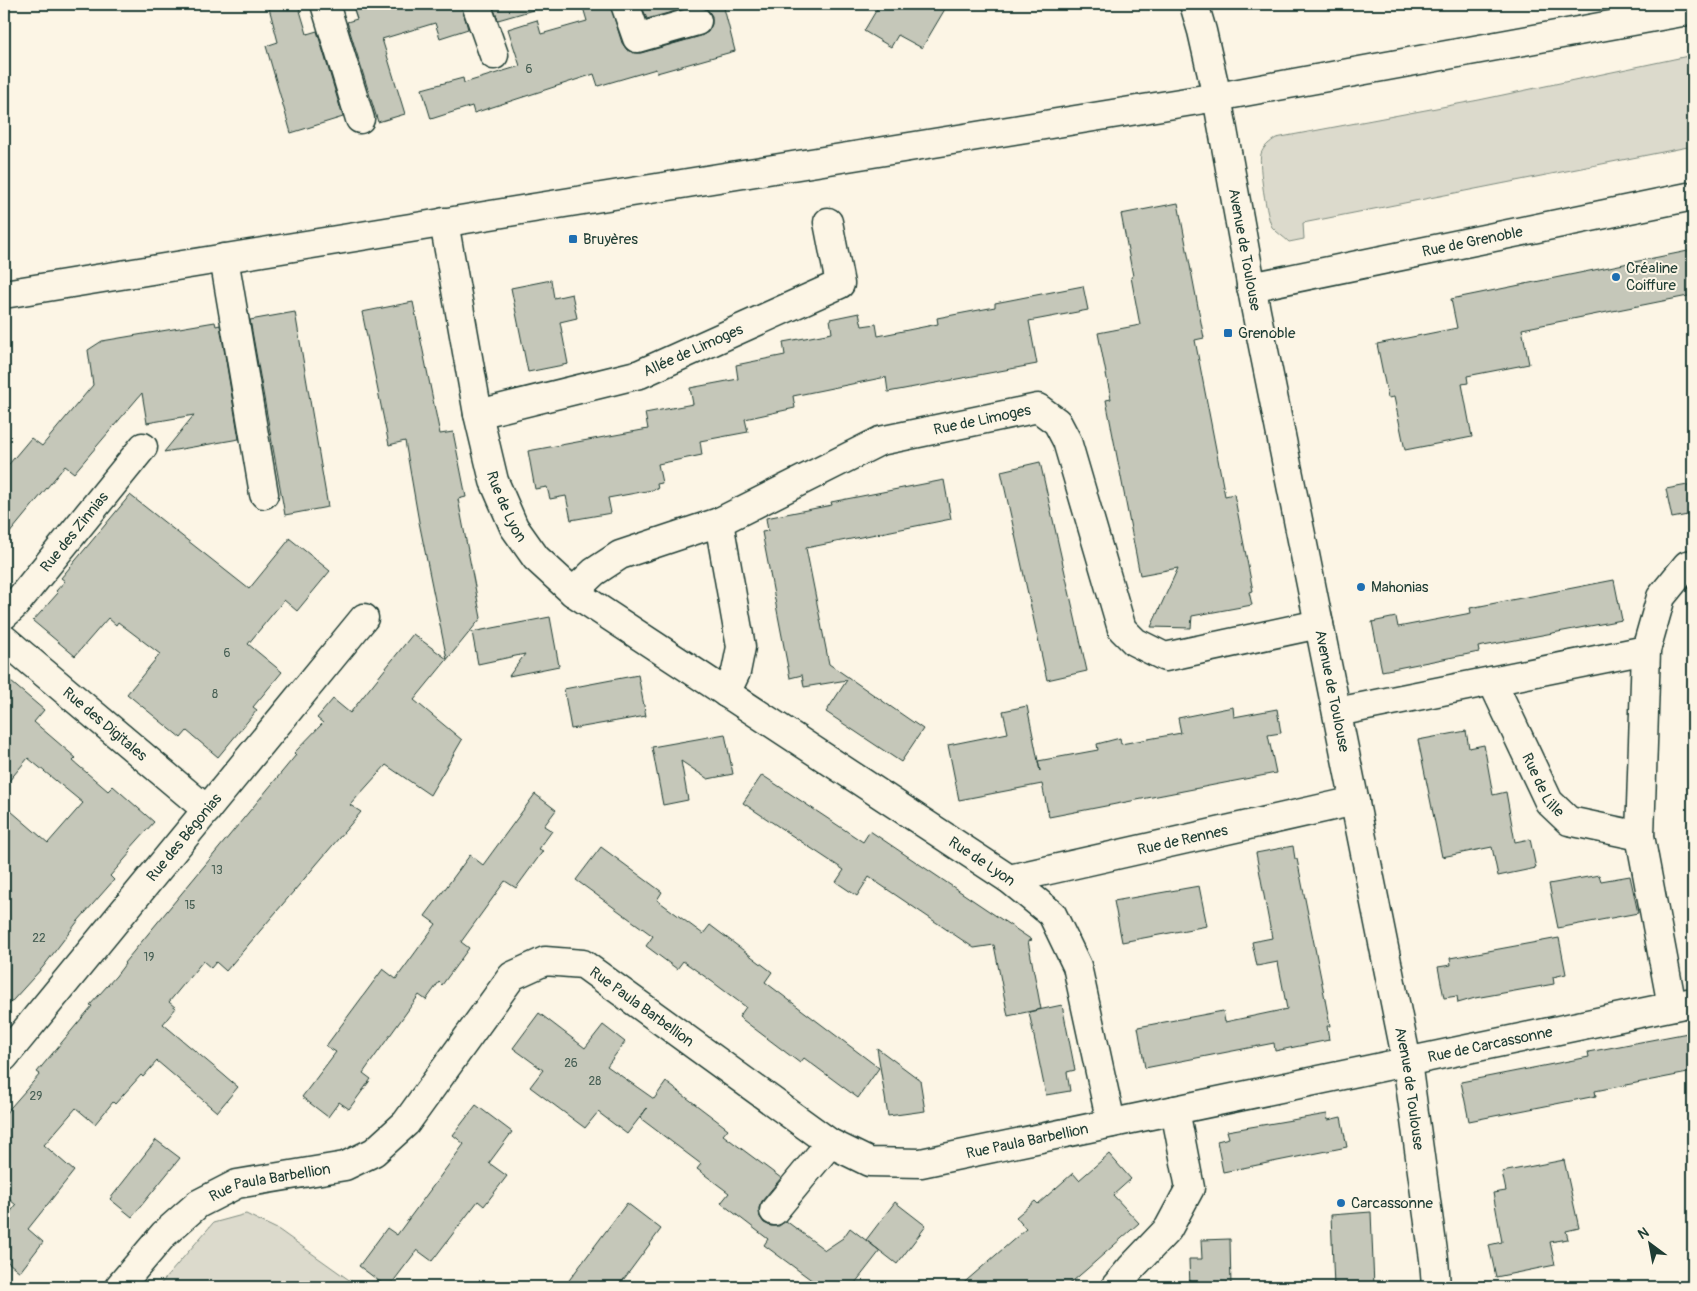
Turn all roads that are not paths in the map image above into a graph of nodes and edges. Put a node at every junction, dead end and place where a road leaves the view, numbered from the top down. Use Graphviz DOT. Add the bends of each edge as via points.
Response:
graph roads {
  1 [pos="325,4"];
  2 [pos="476,4"];
  3 [pos="625,4"];
  4 [pos="1194,4"];
  5 [pos="1693,10"];
  6 [pos="697,21"];
  7 [pos="494,55"];
  8 [pos="1217,97"];
  9 [pos="360,118"];
  10 [pos="1693,196"];
  11 [pos="444,222"];
  12 [pos="828,222"];
  13 [pos="224,258"];
  14 [pos="1251,286"];
  15 [pos="4,294"];
  16 [pos="478,414"];
  17 [pos="143,448"];
  18 [pos="264,494"];
  19 [pos="719,522"];
  20 [pos="1693,564"];
  21 [pos="573,592"];
  22 [pos="4,615"];
  23 [pos="364,618"];
  24 [pos="1319,624"];
  25 [pos="4,640"];
  26 [pos="1646,650"];
  27 [pos="1492,681"];
  28 [pos="726,693"];
  29 [pos="1337,712"];
  30 [pos="1355,801"];
  31 [pos="207,810"];
  32 [pos="1640,836"];
  33 [pos="1009,879"];
  34 [pos="1683,1004"];
  35 [pos="4,1057"];
  36 [pos="1407,1062"];
  37 [pos="1175,1110"];
  38 [pos="1112,1124"];
  39 [pos="830,1142"];
  40 [pos="774,1211"];
  41 [pos="119,1287"];
  42 [pos="1115,1287"];
  43 [pos="1436,1287"];
  1 -- 9 [label="street"];
  2 -- 7 [label="street"];
  3 -- 6 [label="street" via="637,38"];
  4 -- 8 [label="street, Avenue de Toulouse"];
  5 -- 8 [label="street"];
  8 -- 11 [label="street"];
  8 -- 14 [label="street, Avenue de Toulouse"];
  10 -- 14 [label="street, Rue de Grenoble"];
  11 -- 13 [label="street"];
  11 -- 16 [label="street, Rue de Lyon"];
  12 -- 16 [label="street, Allée de Limoges" via="840,284 640,374"];
  13 -- 15 [label="street"];
  13 -- 18 [label="street"];
  14 -- 24 [label="street, Avenue de Toulouse"];
  16 -- 21 [label="street, Rue de Lyon" via="494,481 514,528 536,558"];
  17 -- 22 [label="street, Rue des Zinnias"];
  19 -- 21 [label="street, Rue de Limoges" via="620,555 594,572"];
  19 -- 24 [label="street, Rue de Limoges" via="880,441 1038,408 1057,422 1067,441 1122,629 1135,642 1165,657"];
  19 -- 28 [label="street" via="741,647 736,672"];
  20 -- 26 [label="street" via="1687,565 1661,597"];
  21 -- 28 [label="street, Rue de Lyon"];
  23 -- 31 [label="street, Rue des Bégonias"];
  24 -- 29 [label="street, Avenue de Toulouse"];
  25 -- 31 [label="street, Rue des Digitales"];
  26 -- 27 [label="street"];
  26 -- 32 [label="street"];
  27 -- 29 [label="street"];
  27 -- 32 [label="street, Rue de Lille" via="1549,802 1569,821"];
  28 -- 33 [label="street, Rue de Lyon"];
  29 -- 30 [label="street, Avenue de Toulouse"];
  30 -- 33 [label="street, Rue de Rennes"];
  30 -- 36 [label="street, Avenue de Toulouse"];
  31 -- 35 [label="street, Rue des Bégonias"];
  32 -- 34 [label="street"];
  33 -- 38 [label="street, Rue de Lyon" via="1052,914 1078,966"];
  34 -- 36 [label="street, Rue de Carcassonne"];
  36 -- 37 [label="street, Rue de Carcassonne"];
  36 -- 43 [label="street, Avenue de Toulouse"];
  37 -- 38 [label="street, Rue de Carcassonne"];
  37 -- 42 [label="street" via="1190,1188 1168,1229"];
  38 -- 39 [label="street, Rue Paula Barbellion" via="922,1163 869,1162"];
  39 -- 40 [label="street"];
  39 -- 41 [label="street, Rue Paula Barbellion" via="583,964 545,961 512,976 406,1123 374,1152 345,1166 237,1184 198,1204 164,1234"];
}
